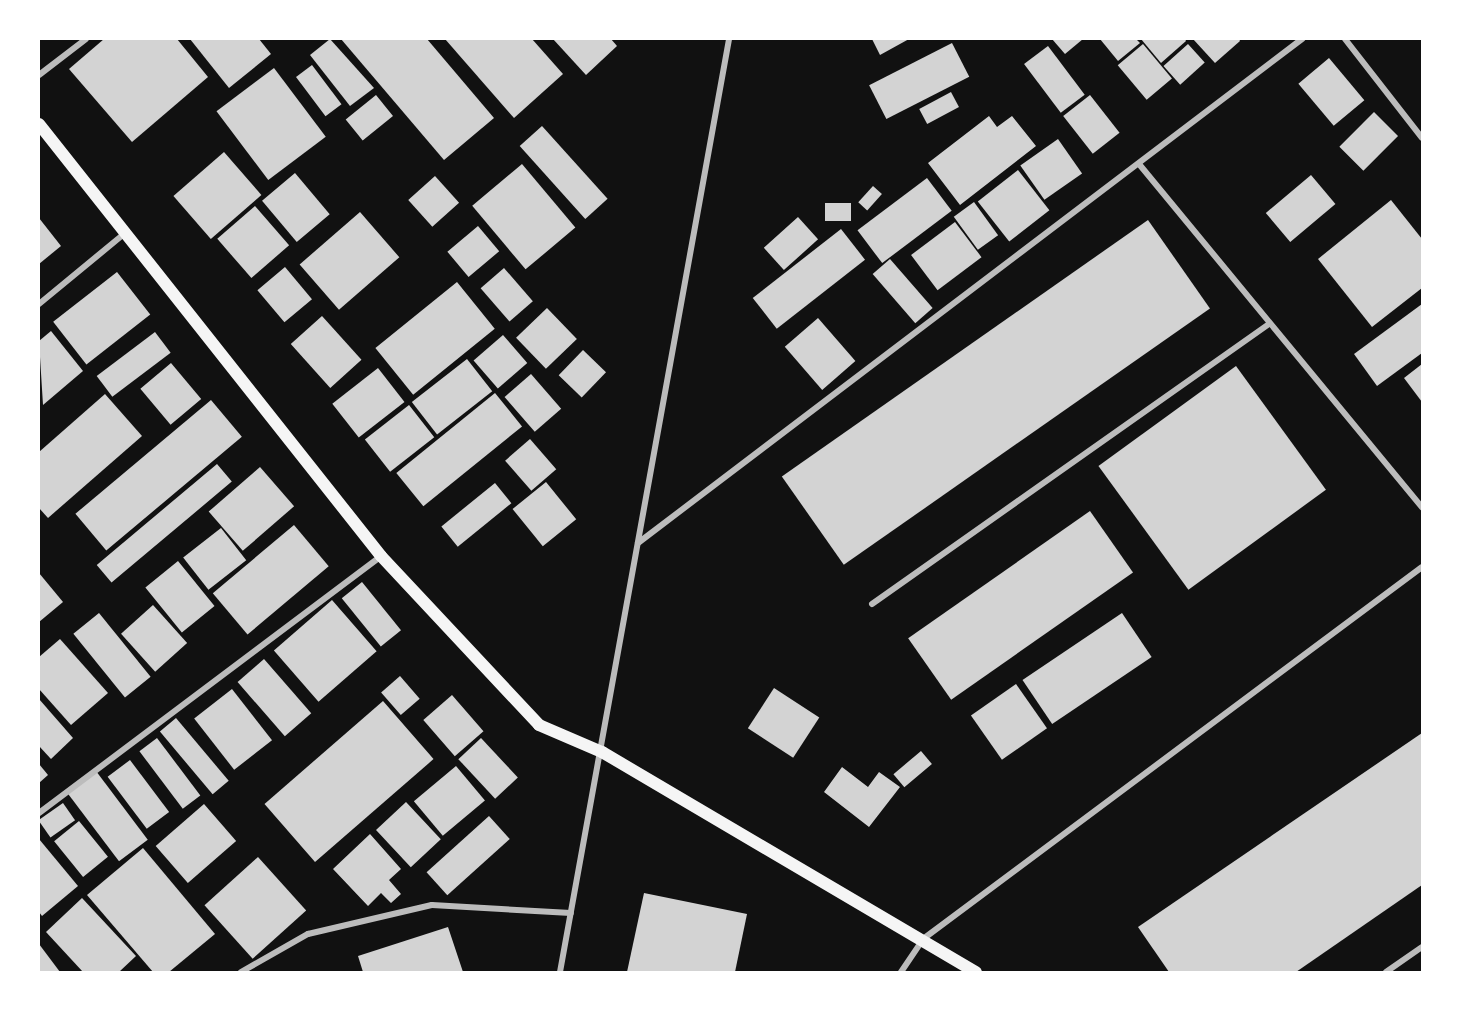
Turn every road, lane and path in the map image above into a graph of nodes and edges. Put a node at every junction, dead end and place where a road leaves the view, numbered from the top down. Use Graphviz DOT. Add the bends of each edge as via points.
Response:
graph roads {
  1 [pos="86,39"];
  2 [pos="729,39"];
  3 [pos="1302,39"];
  4 [pos="1345,39"];
  5 [pos="39,75"];
  6 [pos="39,124"];
  7 [pos="1422,138"];
  8 [pos="1139,164"];
  9 [pos="124,234"];
  10 [pos="39,304"];
  11 [pos="1269,324"];
  12 [pos="1422,507"];
  13 [pos="638,544"];
  14 [pos="381,556"];
  15 [pos="1422,567"];
  16 [pos="872,604"];
  17 [pos="602,752"];
  18 [pos="39,813"];
  19 [pos="571,914"];
  20 [pos="923,939"];
  21 [pos="1422,947"];
  22 [pos="241,972"];
  23 [pos="560,972"];
  24 [pos="901,972"];
  25 [pos="976,972"];
  26 [pos="1386,972"];
  1 -- 5 [label="street"];
  2 -- 13 [label="street"];
  3 -- 8 [label="street"];
  4 -- 7 [label="street"];
  6 -- 9 [label="main road"];
  8 -- 11 [label="street"];
  8 -- 13 [label="street"];
  9 -- 10 [label="street"];
  9 -- 14 [label="main road"];
  11 -- 12 [label="street"];
  11 -- 16 [label="street"];
  13 -- 17 [label="street"];
  14 -- 17 [label="main road" via="539,725"];
  14 -- 18 [label="street"];
  15 -- 20 [label="street"];
  17 -- 19 [label="street"];
  17 -- 20 [label="main road"];
  19 -- 22 [label="street" via="432,905 308,934"];
  19 -- 23 [label="street"];
  20 -- 24 [label="street"];
  20 -- 25 [label="main road"];
  21 -- 26 [label="street"];
}
